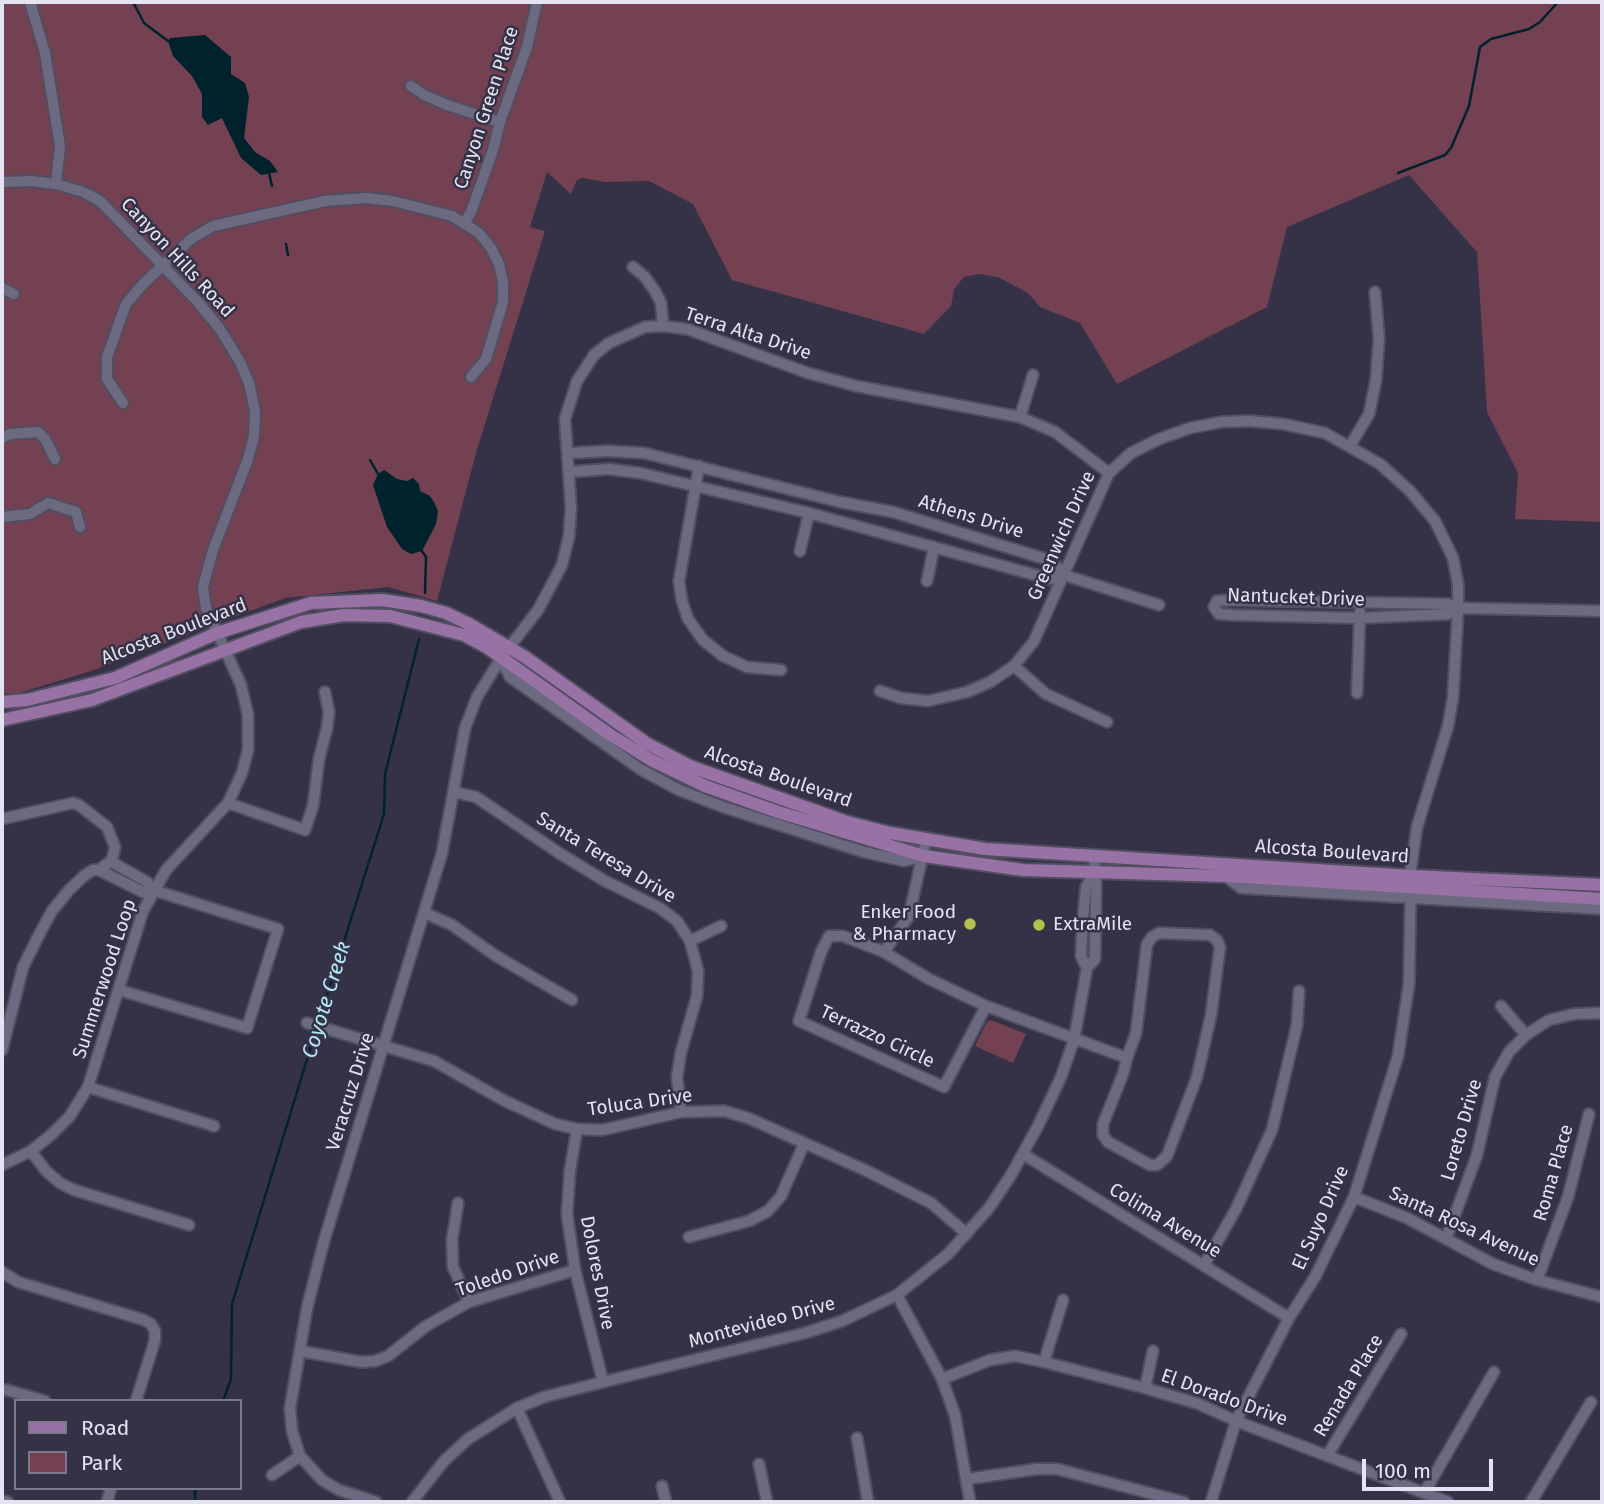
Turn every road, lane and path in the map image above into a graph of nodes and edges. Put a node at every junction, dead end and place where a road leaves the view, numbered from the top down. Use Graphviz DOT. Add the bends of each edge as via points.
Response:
graph roads {
  1 [pos="30,2"];
  2 [pos="537,2"];
  3 [pos="411,86"];
  4 [pos="500,122"];
  5 [pos="2,183"];
  6 [pos="56,184"];
  7 [pos="464,223"];
  8 [pos="163,265"];
  9 [pos="633,267"];
  10 [pos="2,288"];
  11 [pos="1375,292"];
  12 [pos="14,294"];
  13 [pos="663,326"];
  14 [pos="1032,375"];
  15 [pos="471,377"];
  16 [pos="123,402"];
  17 [pos="1020,417"];
  18 [pos="2,438"];
  19 [pos="1350,446"];
  20 [pos="569,453"];
  21 [pos="55,459"];
  22 [pos="699,466"];
  23 [pos="569,472"];
  24 [pos="1109,473"];
  25 [pos="696,485"];
  26 [pos="810,513"];
  27 [pos="2,517"];
  28 [pos="80,527"];
  29 [pos="934,547"];
  30 [pos="800,551"];
  31 [pos="1064,575"];
  32 [pos="927,581"];
  33 [pos="1295,601"];
  34 [pos="1360,603"];
  35 [pos="1159,606"];
  36 [pos="1458,608"];
  37 [pos="1602,611"];
  38 [pos="1295,617"];
  39 [pos="1360,618"];
  40 [pos="217,633"];
  41 [pos="225,649"];
  42 [pos="505,652"];
  43 [pos="1014,666"];
  44 [pos="781,670"];
  45 [pos="880,691"];
  46 [pos="325,692"];
  47 [pos="1357,693"];
  48 [pos="2,702"];
  49 [pos="2,720"];
  50 [pos="1107,722"];
  51 [pos="454,792"];
  52 [pos="228,803"];
  53 [pos="2,819"];
  54 [pos="926,840"];
  55 [pos="923,856"];
  56 [pos="1094,857"];
  57 [pos="110,861"];
  58 [pos="99,870"];
  59 [pos="1094,873"];
  60 [pos="1602,885"];
  61 [pos="1411,888"];
  62 [pos="153,890"];
  63 [pos="1602,899"];
  64 [pos="1602,909"];
  65 [pos="425,913"];
  66 [pos="721,926"];
  67 [pos="690,940"];
  68 [pos="884,952"];
  69 [pos="119,990"];
  70 [pos="1299,991"];
  71 [pos="572,1000"];
  72 [pos="986,1006"];
  73 [pos="1501,1006"];
  74 [pos="1602,1013"];
  75 [pos="307,1023"];
  76 [pos="1526,1035"];
  77 [pos="1074,1040"];
  78 [pos="384,1046"];
  79 [pos="2,1050"];
  80 [pos="1127,1058"];
  81 [pos="88,1087"];
  82 [pos="681,1112"];
  83 [pos="1589,1114"];
  84 [pos="214,1126"];
  85 [pos="577,1129"];
  86 [pos="804,1144"];
  87 [pos="31,1151"];
  88 [pos="1023,1154"];
  89 [pos="2,1165"];
  90 [pos="1354,1197"];
  91 [pos="458,1203"];
  92 [pos="189,1225"];
  93 [pos="967,1234"];
  94 [pos="689,1237"];
  95 [pos="1446,1239"];
  96 [pos="1204,1265"];
  97 [pos="575,1270"];
  98 [pos="2,1272"];
  99 [pos="1537,1280"];
  100 [pos="897,1295"];
  101 [pos="1602,1297"];
  102 [pos="1063,1300"];
  103 [pos="469,1302"];
  104 [pos="1289,1318"];
  105 [pos="1401,1334"];
  106 [pos="300,1351"];
  107 [pos="1153,1351"];
  108 [pos="1044,1362"];
  109 [pos="1494,1372"];
  110 [pos="942,1379"];
  111 [pos="603,1382"];
  112 [pos="1145,1388"];
  113 [pos="7,1390"];
  114 [pos="38,1399"];
  115 [pos="137,1399"];
  116 [pos="1591,1402"];
  117 [pos="517,1408"];
  118 [pos="1236,1421"];
  119 [pos="857,1438"];
  120 [pos="300,1456"];
  121 [pos="1327,1456"];
  122 [pos="759,1464"];
  123 [pos="272,1475"];
  124 [pos="967,1479"];
  125 [pos="662,1486"];
  126 [pos="1424,1493"];
  127 [pos="2,1501"];
  128 [pos="8,1502"];
  129 [pos="376,1502"];
  130 [pos="412,1502"];
  131 [pos="559,1502"];
  132 [pos="667,1502"];
  133 [pos="767,1502"];
  134 [pos="868,1502"];
  135 [pos="970,1502"];
  136 [pos="1184,1502"];
  137 [pos="1211,1502"];
  138 [pos="1448,1502"];
  139 [pos="1531,1502"];
  1 -- 6 [label="street" via="45,53 60,146"];
  2 -- 4 [label="street, Canyon Green Place" via="527,47"];
  3 -- 4 [label="street" via="447,105"];
  4 -- 7 [label="street, Canyon Green Place"];
  5 -- 6 [label="street, Canyon Hills Road"];
  6 -- 8 [label="street, Canyon Hills Road" via="100,201"];
  7 -- 8 [label="street" via="393,201 325,201 213,226"];
  7 -- 15 [label="street" via="491,248 503,282 503,302 486,359"];
  8 -- 16 [label="street" via="126,304 107,357 107,379"];
  8 -- 40 [label="street, Canyon Hills Road" via="220,329 249,383 255,411 248,459 203,587"];
  9 -- 13 [label="street" via="655,291"];
  10 -- 12 [label="street"];
  11 -- 19 [label="street" via="1376,380 1368,414"];
  13 -- 17 [label="street, Terra Alta Drive" via="700,333 856,386"];
  13 -- 20 [label="street, Terra Alta Drive" via="627,333 594,355 577,381 565,419"];
  14 -- 17 [label="street"];
  17 -- 24 [label="street, Terra Alta Drive" via="1055,432"];
  18 -- 21 [label="street" via="38,432"];
  19 -- 24 [label="street, Greenwich Drive" via="1325,433 1283,424 1221,422 1160,439 1131,453"];
  19 -- 36 [label="street, Greenwich Drive" via="1396,477 1435,521 1453,558"];
  20 -- 22 [label="street, Athens Drive" via="644,453"];
  20 -- 23 [label="street, Terra Alta Drive"];
  22 -- 25 [label="street"];
  22 -- 31 [label="street, Athens Drive" via="938,524 1052,561"];
  23 -- 25 [label="street, Athens Drive" via="624,470"];
  23 -- 42 [label="street, Terra Alta Drive" via="569,536 562,565 538,610"];
  24 -- 31 [label="street, Greenwich Drive"];
  25 -- 26 [label="street, Athens Drive"];
  25 -- 44 [label="street" via="679,581 688,619 703,640 723,656 747,667"];
  26 -- 29 [label="street, Athens Drive"];
  26 -- 30 [label="street"];
  27 -- 28 [label="street" via="30,514 48,503 76,512"];
  29 -- 31 [label="street, Athens Drive" via="1050,579"];
  29 -- 32 [label="street"];
  31 -- 35 [label="street"];
  31 -- 43 [label="street, Greenwich Drive" via="1034,641"];
  33 -- 34 [label="street, Nantucket Drive"];
  33 -- 38 [label="street"];
  33 -- 38 [label="street, Nantucket Drive" via="1223,600 1214,607 1223,615"];
  34 -- 36 [label="street, Nantucket Drive" via="1449,604"];
  34 -- 39 [label="street"];
  36 -- 37 [label="street, Nantucket Drive"];
  36 -- 39 [label="street, Nantucket Drive" via="1448,614"];
  36 -- 61 [label="street, Greenwich Drive" via="1453,697 1417,827"];
  38 -- 39 [label="street, Nantucket Drive"];
  39 -- 47 [label="street"];
  40 -- 41 [label="street, Summerwood Loop"];
  40 -- 42 [label="main road, Alcosta Boulevard" via="311,603 382,600 446,613"];
  40 -- 48 [label="main road, Alcosta Boulevard" via="115,678"];
  41 -- 42 [label="main road, Alcosta Boulevard" via="301,622 344,615 390,616 464,635"];
  41 -- 49 [label="main road, Alcosta Boulevard" via="92,700"];
  41 -- 52 [label="street, Summerwood Loop" via="248,715 248,750"];
  42 -- 51 [label="street, Veracruz Drive" via="465,728"];
  42 -- 54 [label="main road, Alcosta Boulevard" via="646,743 692,767 847,822"];
  42 -- 55 [label="main road, Alcosta Boulevard" via="609,734 694,781"];
  43 -- 45 [label="street, Greenwich Drive" via="967,692 928,701"];
  43 -- 50 [label="street" via="1046,694"];
  46 -- 52 [label="street" via="327,729 305,830"];
  51 -- 65 [label="street, Veracruz Drive"];
  51 -- 67 [label="street, Santa Teresa Drive" via="476,797 605,881 660,908 677,921"];
  52 -- 62 [label="street, Summerwood Loop"];
  53 -- 57 [label="street" via="79,805 110,831 116,848"];
  54 -- 55 [label="street"];
  54 -- 56 [label="main road, Alcosta Boulevard"];
  55 -- 59 [label="main road, Alcosta Boulevard" via="1023,870"];
  55 -- 68 [label="street" via="909,916"];
  56 -- 59 [label="street, Montevideo Drive"];
  56 -- 61 [label="main road, Alcosta Boulevard"];
  57 -- 58 [label="street"];
  57 -- 62 [label="street"];
  58 -- 62 [label="street" via="143,892"];
  58 -- 79 [label="street" via="85,875 69,890 30,951"];
  59 -- 61 [label="main road, Alcosta Boulevard"];
  59 -- 77 [label="street, Montevideo Drive" via="1086,887 1081,956 1087,968"];
  60 -- 61 [label="main road, Alcosta Boulevard"];
  61 -- 63 [label="main road, Alcosta Boulevard"];
  61 -- 64 [label="street, Alcosta Boulevard"];
  61 -- 90 [label="street, El Suyo Drive" via="1409,984 1398,1056"];
  62 -- 69 [label="street, Summerwood Loop"];
  62 -- 69 [label="street" via="278,929 247,1028"];
  65 -- 71 [label="street"];
  65 -- 78 [label="street, Veracruz Drive"];
  66 -- 67 [label="street"];
  67 -- 82 [label="street, Santa Teresa Drive" via="698,971 697,996 677,1077"];
  68 -- 72 [label="street, Terrazzo Circle"];
  68 -- 72 [label="street, Terrazzo Circle" via="843,936 829,936 799,1021 944,1087"];
  69 -- 81 [label="street, Summerwood Loop"];
  70 -- 96 [label="street" via="1297,1025 1272,1130 1237,1209"];
  72 -- 77 [label="street, Terrazzo Circle"];
  73 -- 76 [label="street"];
  74 -- 76 [label="street, Loreto Drive" via="1549,1020"];
  75 -- 78 [label="street, Toluca Drive"];
  76 -- 95 [label="street, Loreto Drive" via="1509,1052 1495,1077 1477,1155"];
  77 -- 80 [label="street, Terrazzo Circle"];
  77 -- 88 [label="street, Montevideo Drive"];
  78 -- 85 [label="street, Toluca Drive" via="434,1061 503,1100"];
  78 -- 106 [label="street, Veracruz Drive" via="324,1241"];
  80 -- 80 [label="street" via="1136,1033 1147,944 1152,937 1159,933 1210,935 1217,940 1220,947 1209,1027 1197,1077 1167,1156 1157,1165 1108,1142 1103,1135"];
  81 -- 84 [label="street"];
  81 -- 87 [label="street, Summerwood Loop" via="70,1116"];
  82 -- 85 [label="street, Toluca Drive" via="602,1130"];
  82 -- 86 [label="street, Toluca Drive" via="724,1111"];
  83 -- 99 [label="street, Roma Place" via="1568,1197"];
  85 -- 97 [label="street, Dolores Drive" via="567,1214"];
  86 -- 93 [label="street, Toluca Drive" via="931,1203"];
  86 -- 94 [label="street" via="781,1196 768,1211 749,1221"];
  87 -- 89 [label="street, Summerwood Loop"];
  87 -- 92 [label="street" via="46,1171 74,1190"];
  88 -- 93 [label="street, Montevideo Drive"];
  88 -- 96 [label="street, Colima Avenue"];
  90 -- 95 [label="street, Santa Rosa Avenue"];
  90 -- 104 [label="street, El Suyo Drive" via="1315,1277"];
  91 -- 103 [label="street" via="453,1267"];
  93 -- 100 [label="street, Montevideo Drive"];
  95 -- 99 [label="street, Santa Rosa Avenue"];
  96 -- 104 [label="street, Colima Avenue"];
  97 -- 103 [label="street, Toledo Drive"];
  97 -- 111 [label="street, Dolores Drive"];
  98 -- 115 [label="street" via="18,1282 151,1324 156,1340"];
  99 -- 101 [label="street, Santa Rosa Avenue"];
  100 -- 110 [label="street"];
  100 -- 111 [label="street, Montevideo Drive" via="805,1333"];
  102 -- 108 [label="street"];
  103 -- 106 [label="street, Toledo Drive" via="375,1361"];
  104 -- 118 [label="street, El Suyo Drive"];
  105 -- 121 [label="street, Renada Place"];
  106 -- 120 [label="street, Veracruz Drive" via="290,1408"];
  107 -- 112 [label="street"];
  108 -- 110 [label="street, El Dorado Drive" via="1015,1356 990,1360"];
  108 -- 112 [label="street, El Dorado Drive"];
  109 -- 126 [label="street"];
  110 -- 124 [label="street" via="955,1415"];
  111 -- 117 [label="street, Montevideo Drive"];
  112 -- 118 [label="street, El Dorado Drive"];
  113 -- 114 [label="street"];
  116 -- 139 [label="street"];
  117 -- 130 [label="street, Montevideo Drive" via="460,1446"];
  117 -- 131 [label="street"];
  118 -- 121 [label="street, El Dorado Drive"];
  118 -- 137 [label="street, El Suyo Drive"];
  119 -- 134 [label="street"];
  120 -- 123 [label="street"];
  120 -- 129 [label="street, Veracruz Drive" via="322,1480"];
  121 -- 126 [label="street, El Dorado Drive"];
  122 -- 133 [label="street"];
  124 -- 135 [label="street"];
  124 -- 136 [label="street" via="1057,1469"];
  125 -- 132 [label="street"];
  126 -- 138 [label="street, El Dorado Drive"];
  127 -- 128 [label="street"];
}
